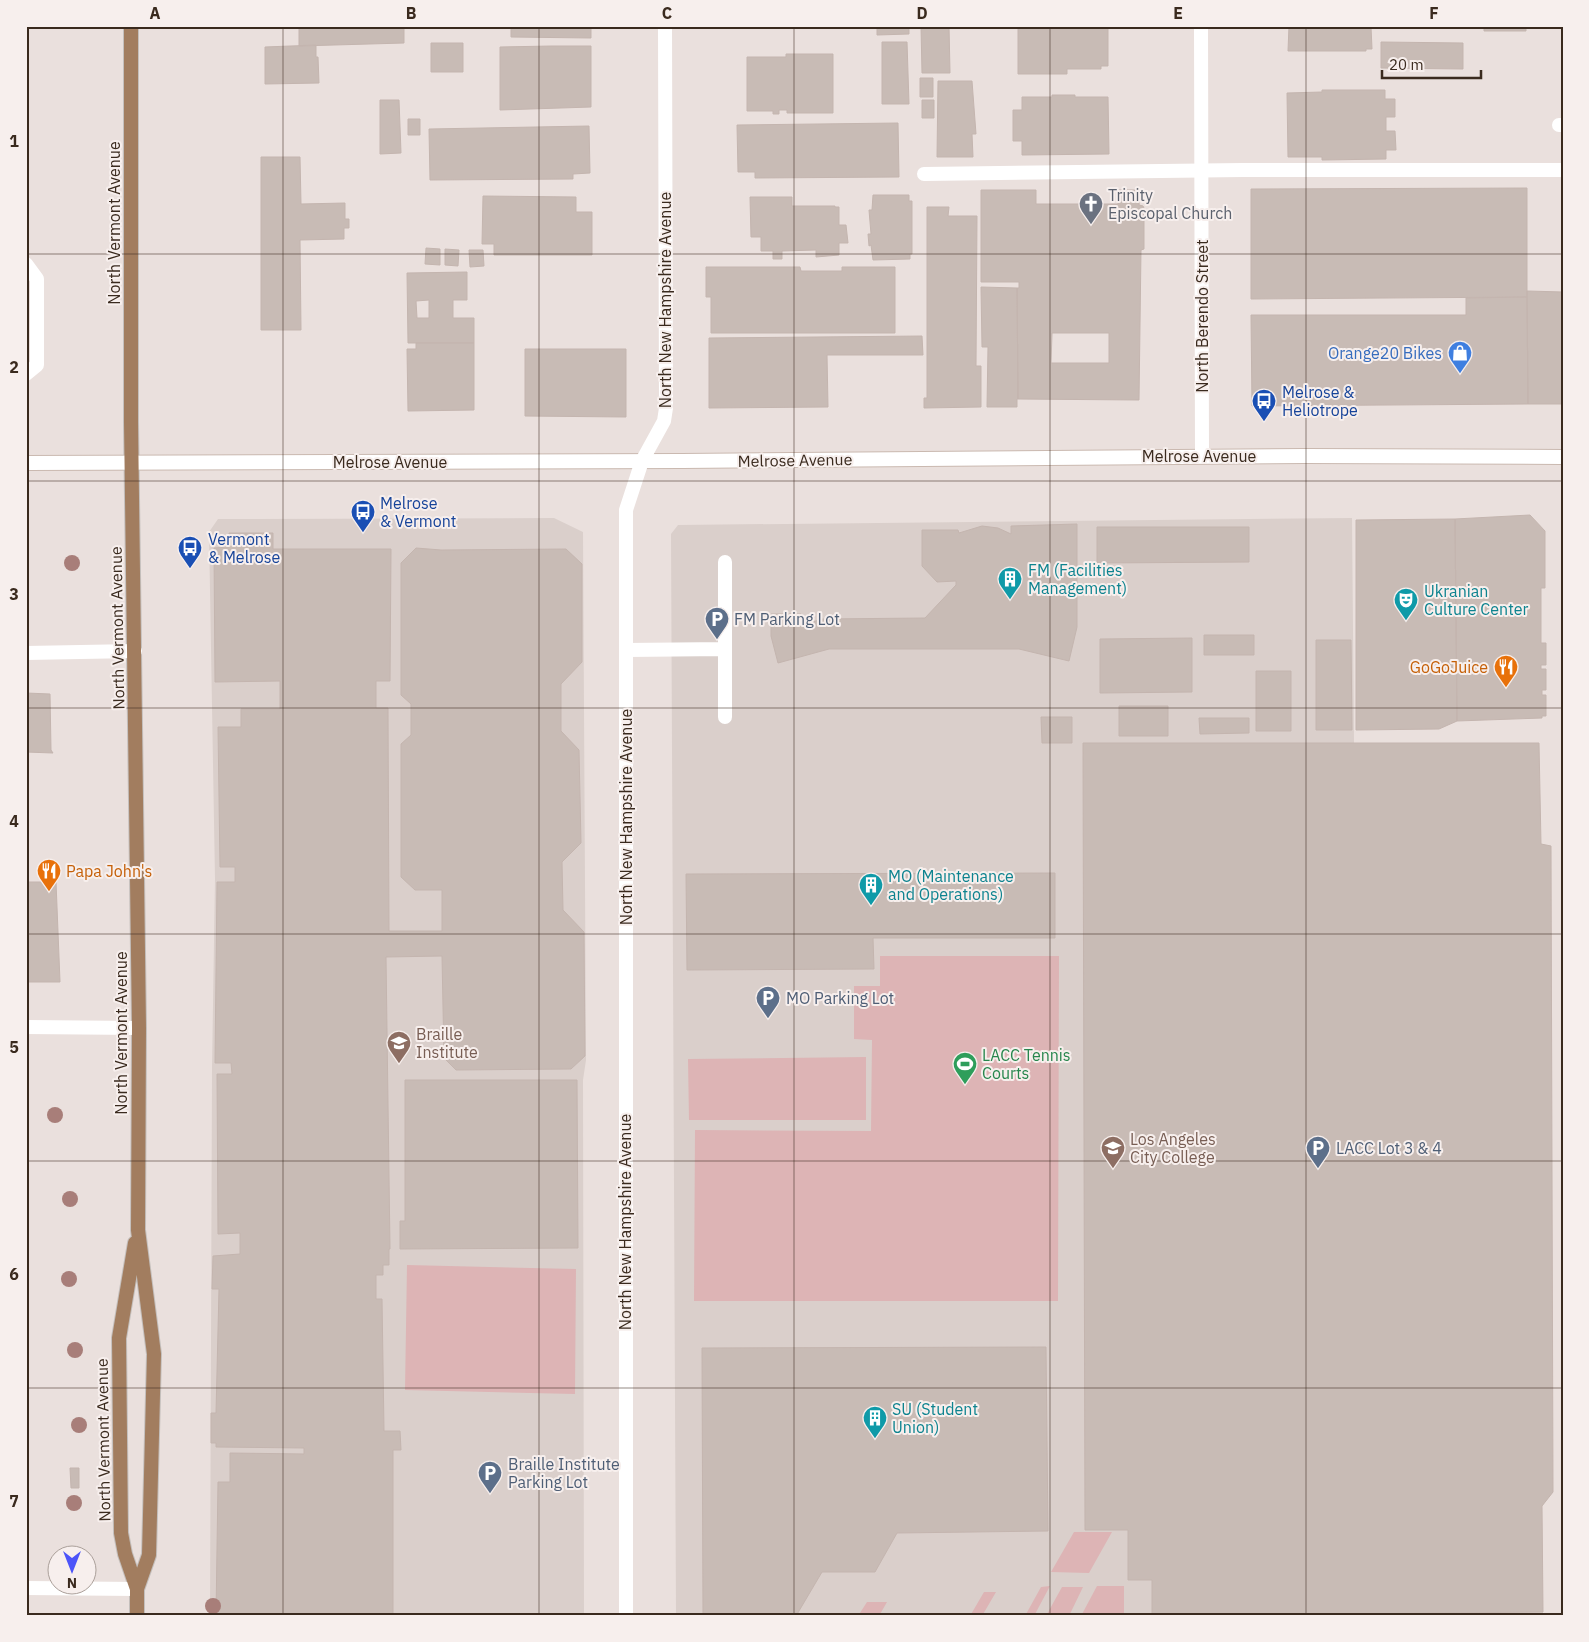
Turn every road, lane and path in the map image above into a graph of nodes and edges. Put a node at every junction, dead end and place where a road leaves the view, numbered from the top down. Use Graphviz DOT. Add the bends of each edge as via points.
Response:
graph roads {
  1 [pos="132,26"];
  2 [pos="665,26"];
  3 [pos="1202,26"];
  4 [pos="1563,170"];
  5 [pos="1202,172"];
  6 [pos="924,174"];
  7 [pos="26,264"];
  8 [pos="26,374"];
  9 [pos="1202,456"];
  10 [pos="1563,456"];
  11 [pos="642,461"];
  12 [pos="133,462"];
  13 [pos="26,463"];
  14 [pos="725,562"];
  15 [pos="725,649"];
  16 [pos="626,650"];
  17 [pos="135,651"];
  18 [pos="26,652"];
  19 [pos="725,717"];
  20 [pos="26,1027"];
  21 [pos="139,1028"];
  22 [pos="138,1230"];
  23 [pos="26,1588"];
  24 [pos="137,1589"];
  25 [pos="137,1616"];
  26 [pos="626,1616"];
  1 -- 12 [label="main road, North Vermont Avenue"];
  2 -- 11 [label="street, North New Hampshire Avenue" via="666,408 664,421"];
  3 -- 5 [label="street, North Berendo Street"];
  4 -- 5 [label="street"];
  5 -- 6 [label="street"];
  5 -- 9 [label="street, North Berendo Street"];
  7 -- 8 [label="street" via="37,279 37,365"];
  9 -- 10 [label="street, Melrose Avenue"];
  9 -- 11 [label="street, Melrose Avenue"];
  11 -- 12 [label="street, Melrose Avenue"];
  11 -- 16 [label="street, North New Hampshire Avenue" via="626,510"];
  12 -- 13 [label="street, Melrose Avenue"];
  12 -- 17 [label="main road, North Vermont Avenue"];
  14 -- 15 [label="street"];
  15 -- 16 [label="street"];
  15 -- 19 [label="street"];
  16 -- 26 [label="street, North New Hampshire Avenue"];
  17 -- 18 [label="street"];
  17 -- 21 [label="main road, North Vermont Avenue"];
  20 -- 21 [label="street"];
  21 -- 22 [label="main road, North Vermont Avenue"];
  22 -- 24 [label="main road, North Vermont Avenue" via="154,1354 149,1555"];
  22 -- 24 [label="main road, North Vermont Avenue" via="119,1338 121,1533"];
  23 -- 24 [label="street"];
  24 -- 25 [label="main road, North Vermont Avenue"];
}
